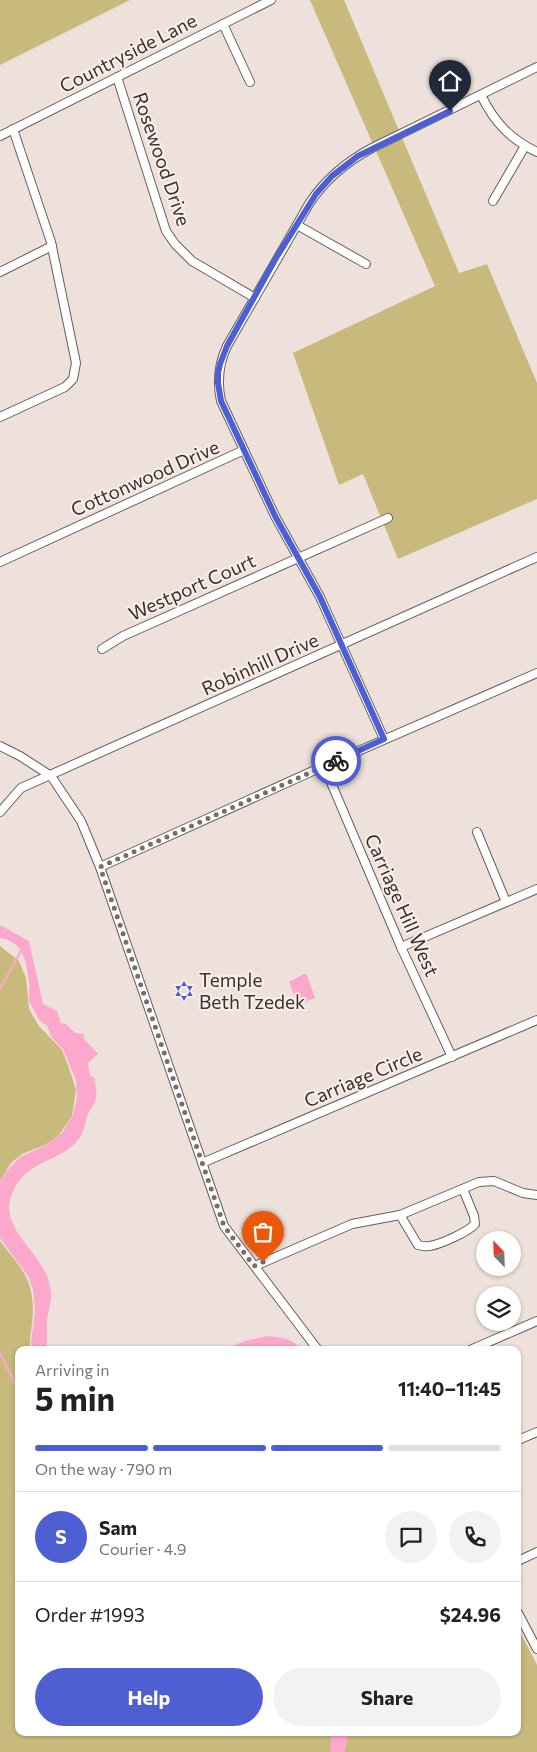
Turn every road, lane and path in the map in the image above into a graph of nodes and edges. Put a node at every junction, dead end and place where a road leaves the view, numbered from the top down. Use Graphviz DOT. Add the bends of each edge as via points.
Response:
graph roads {
  1 [pos="271,0"];
  2 [pos="223,24"];
  3 [pos="537,67"];
  4 [pos="117,77"];
  5 [pos="250,82"];
  6 [pos="481,95"];
  7 [pos="13,129"];
  8 [pos="0,136"];
  9 [pos="525,146"];
  10 [pos="537,152"];
  11 [pos="493,201"];
  12 [pos="297,225"];
  13 [pos="52,246"];
  14 [pos="366,264"];
  15 [pos="0,272"];
  16 [pos="255,298"];
  17 [pos="0,417"];
  18 [pos="244,450"];
  19 [pos="388,518"];
  20 [pos="298,557"];
  21 [pos="537,557"];
  22 [pos="0,562"];
  23 [pos="342,645"];
  24 [pos="102,649"];
  25 [pos="536,676"];
  26 [pos="384,739"];
  27 [pos="0,746"];
  28 [pos="324,766"];
  29 [pos="51,776"];
  30 [pos="0,812"];
  31 [pos="477,832"];
  32 [pos="100,867"];
  33 [pos="537,889"];
  34 [pos="506,902"];
  35 [pos="401,947"];
  36 [pos="537,1020"];
  37 [pos="452,1057"];
  38 [pos="202,1163"];
  39 [pos="463,1189"];
  40 [pos="537,1195"];
  41 [pos="400,1215"];
  42 [pos="254,1266"];
  43 [pos="537,1321"];
  44 [pos="315,1346"];
  45 [pos="479,1346"];
  46 [pos="537,1432"];
  47 [pos="521,1439"];
  48 [pos="537,1552"];
  49 [pos="521,1559"];
  50 [pos="521,1619"];
  51 [pos="537,1649"];
  1 -- 2 [label="street, Countryside Lane"];
  2 -- 4 [label="street, Countryside Lane"];
  2 -- 5 [label="street"];
  3 -- 6 [label="street, Cottonwood Drive"];
  4 -- 7 [label="street, Countryside Lane"];
  4 -- 16 [label="street, Rosewood Drive" via="166,231 192,261"];
  6 -- 9 [label="street" via="496,122"];
  6 -- 12 [label="street, Cottonwood Drive" via="344,165 316,194"];
  7 -- 8 [label="street, Countryside Lane"];
  7 -- 13 [label="street"];
  9 -- 10 [label="street"];
  9 -- 11 [label="street"];
  12 -- 14 [label="street"];
  12 -- 16 [label="street, Cottonwood Drive"];
  13 -- 15 [label="street"];
  13 -- 17 [label="street" via="76,362 75,372 65,387"];
  16 -- 18 [label="street, Cottonwood Drive" via="227,346 218,373 221,401"];
  18 -- 20 [label="street"];
  18 -- 22 [label="street, Cottonwood Drive"];
  19 -- 20 [label="street, Westport Court"];
  20 -- 23 [label="street"];
  20 -- 24 [label="street, Westport Court" via="123,636"];
  21 -- 23 [label="street, Robinhill Drive"];
  23 -- 26 [label="street"];
  23 -- 29 [label="street, Robinhill Drive"];
  25 -- 26 [label="street"];
  26 -- 28 [label="street"];
  27 -- 29 [label="street"];
  28 -- 32 [label="street"];
  28 -- 35 [label="street, Carriage Hill West"];
  29 -- 30 [label="street, Robinhill Drive" via="21,788"];
  29 -- 32 [label="street" via="81,821"];
  31 -- 34 [label="street"];
  32 -- 38 [label="street"];
  33 -- 34 [label="street"];
  34 -- 35 [label="street"];
  35 -- 37 [label="street, Carriage Hill West"];
  36 -- 37 [label="street, Carriage Circle"];
  37 -- 38 [label="street, Carriage Circle"];
  38 -- 42 [label="street" via="224,1226"];
  39 -- 40 [label="street" via="479,1182 494,1181"];
  39 -- 41 [label="street"];
  39 -- 41 [label="street" via="474,1216 475,1224 470,1230 430,1246 418,1245"];
  41 -- 42 [label="street" via="352,1224"];
  42 -- 44 [label="street"];
  43 -- 45 [label="street"];
  46 -- 47 [label="street"];
  48 -- 49 [label="street"];
  50 -- 51 [label="street"];
}
